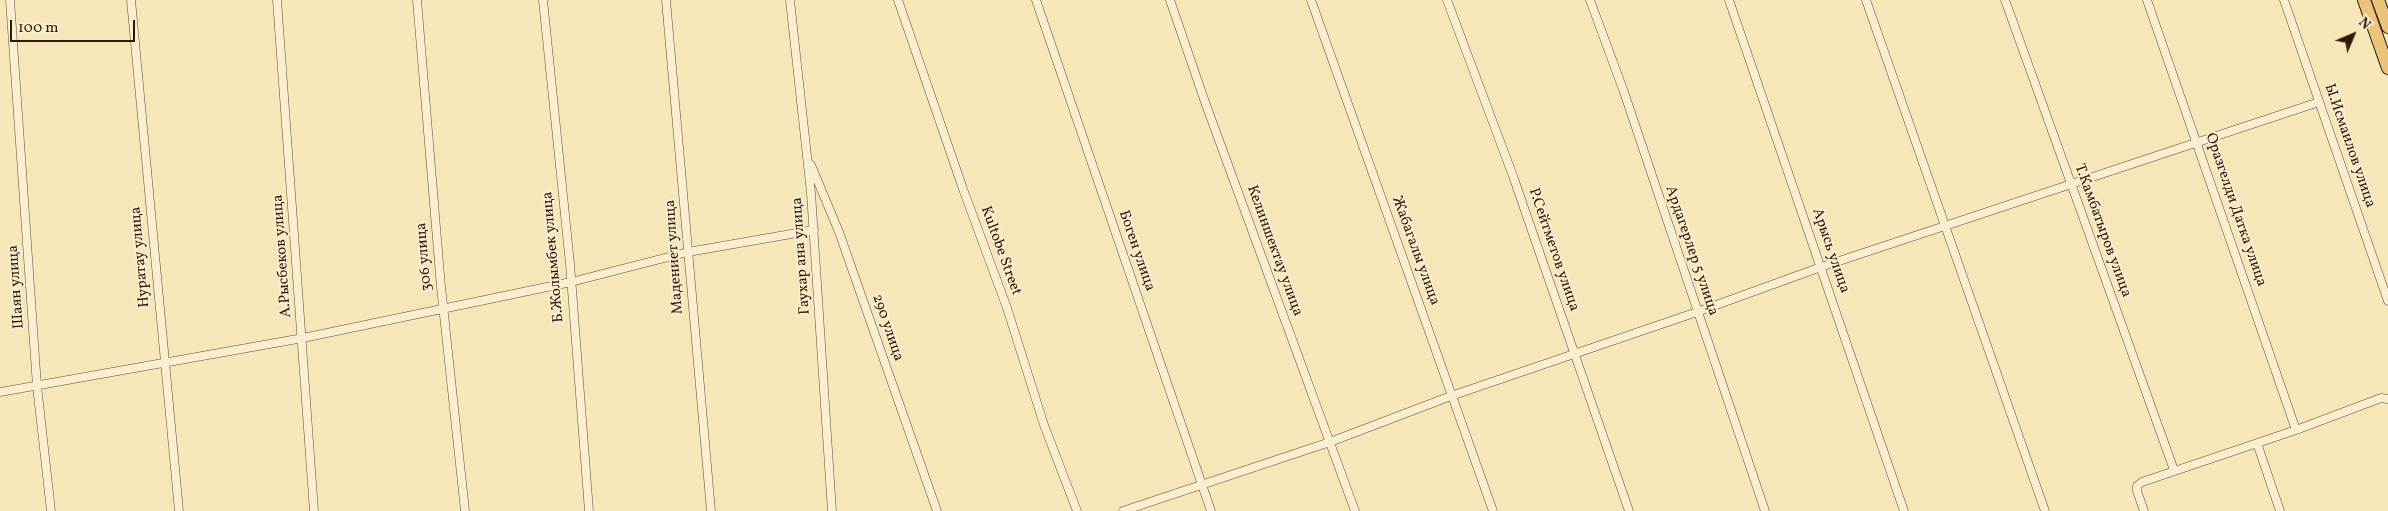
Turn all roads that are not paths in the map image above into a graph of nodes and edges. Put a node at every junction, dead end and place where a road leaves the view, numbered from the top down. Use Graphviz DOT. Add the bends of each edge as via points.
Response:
graph roads {
  1 [pos="10,0"];
  2 [pos="130,0"];
  3 [pos="277,0"];
  4 [pos="417,0"];
  5 [pos="544,0"];
  6 [pos="666,0"];
  7 [pos="790,0"];
  8 [pos="898,0"];
  9 [pos="1036,0"];
  10 [pos="1170,0"];
  11 [pos="1311,0"];
  12 [pos="1447,0"];
  13 [pos="1590,0"];
  14 [pos="1729,0"];
  15 [pos="1866,0"];
  16 [pos="2005,0"];
  17 [pos="2147,0"];
  18 [pos="2284,0"];
  19 [pos="2364,0"];
  20 [pos="2378,0"];
  21 [pos="2388,27"];
  22 [pos="2385,50"];
  23 [pos="2388,68"];
  24 [pos="2319,102"];
  25 [pos="2198,143"];
  26 [pos="808,156"];
  27 [pos="2070,184"];
  28 [pos="1945,226"];
  29 [pos="814,230"];
  30 [pos="688,252"];
  31 [pos="1821,267"];
  32 [pos="571,282"];
  33 [pos="2388,301"];
  34 [pos="444,308"];
  35 [pos="1697,312"];
  36 [pos="303,338"];
  37 [pos="1575,354"];
  38 [pos="164,362"];
  39 [pos="37,386"];
  40 [pos="0,392"];
  41 [pos="1451,396"];
  42 [pos="2388,399"];
  43 [pos="2296,430"];
  44 [pos="1330,442"];
  45 [pos="2256,443"];
  46 [pos="2174,470"];
  47 [pos="1202,483"];
  48 [pos="51,511"];
  49 [pos="179,511"];
  50 [pos="314,511"];
  51 [pos="464,511"];
  52 [pos="589,511"];
  53 [pos="711,511"];
  54 [pos="832,511"];
  55 [pos="937,511"];
  56 [pos="1077,511"];
  57 [pos="1123,511"];
  58 [pos="1211,511"];
  59 [pos="1354,511"];
  60 [pos="1493,511"];
  61 [pos="1629,511"];
  62 [pos="1765,511"];
  63 [pos="1904,511"];
  64 [pos="2045,511"];
  65 [pos="2144,511"];
  66 [pos="2280,511"];
  1 -- 39 [label="street, Шаян улица"];
  2 -- 38 [label="street, Нуратау улица"];
  3 -- 36 [label="street, А.Рысбеков улица"];
  4 -- 34 [label="street, 306 улица"];
  5 -- 32 [label="street, Б.Жолымбек улица"];
  6 -- 30 [label="street, Мадениет улица"];
  7 -- 26 [label="street, Гаухар ана улица"];
  8 -- 56 [label="street, Kultobe Street" via="1007,308 1044,425"];
  9 -- 47 [label="street, Боген улица"];
  10 -- 44 [label="street, Келиншектау улица"];
  11 -- 41 [label="street, Жабагалы улица"];
  12 -- 37 [label="street, Р.Сейтметов улица"];
  13 -- 35 [label="street, Ардагерлер 5 улица"];
  14 -- 31 [label="street, Арысь улица"];
  15 -- 28 [label="street"];
  16 -- 27 [label="street, Т.Камбатыров улица"];
  17 -- 25 [label="street, Оразгелди Датка улица"];
  18 -- 24 [label="street, Ы.Исмаилов улица"];
  19 -- 22 [label="main road"];
  20 -- 21 [label="main road"];
  22 -- 23 [label="main road"];
  24 -- 25 [label="street"];
  24 -- 33 [label="street, Ы.Исмаилов улица"];
  25 -- 27 [label="street"];
  25 -- 43 [label="street, Оразгелди Датка улица"];
  26 -- 29 [label="street, Гаухар ана улица"];
  26 -- 55 [label="street, 290 улица" via="839,232"];
  27 -- 28 [label="street"];
  27 -- 46 [label="street, Т.Камбатыров улица"];
  28 -- 31 [label="street"];
  28 -- 64 [label="street"];
  29 -- 30 [label="street"];
  29 -- 54 [label="street, Гаухар ана улица"];
  30 -- 32 [label="street"];
  30 -- 53 [label="street, Мадениет улица"];
  31 -- 35 [label="street"];
  31 -- 63 [label="street, Арысь улица"];
  32 -- 34 [label="street"];
  32 -- 52 [label="street, Б.Жолымбек улица"];
  34 -- 36 [label="street"];
  34 -- 51 [label="street, 306 улица"];
  35 -- 37 [label="street"];
  35 -- 62 [label="street, Ардагерлер 5 улица"];
  36 -- 38 [label="street"];
  36 -- 50 [label="street, А.Рысбеков улица"];
  37 -- 41 [label="street"];
  37 -- 61 [label="street, Р.Сейтметов улица"];
  38 -- 39 [label="street"];
  38 -- 49 [label="street, Нуратау улица"];
  39 -- 40 [label="street"];
  39 -- 48 [label="street, Шаян улица"];
  41 -- 44 [label="street"];
  41 -- 60 [label="street, Жабагалы улица"];
  42 -- 43 [label="street" via="2381,398"];
  43 -- 45 [label="street"];
  44 -- 47 [label="street"];
  44 -- 59 [label="street, Келиншектау улица"];
  45 -- 46 [label="street"];
  45 -- 66 [label="street"];
  46 -- 65 [label="street" via="2137,486"];
  47 -- 57 [label="street"];
  47 -- 58 [label="street, Боген улица"];
}
